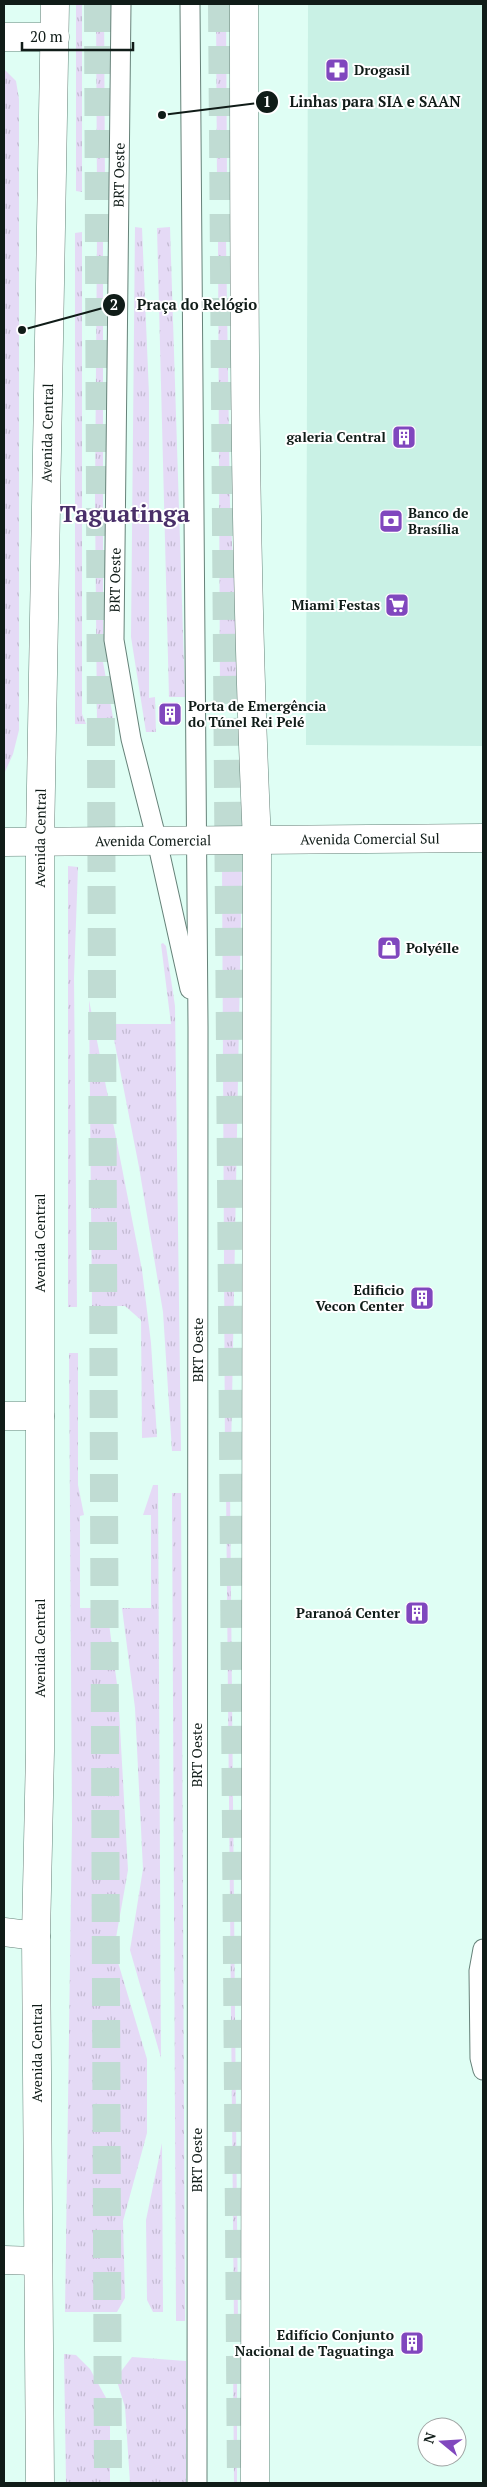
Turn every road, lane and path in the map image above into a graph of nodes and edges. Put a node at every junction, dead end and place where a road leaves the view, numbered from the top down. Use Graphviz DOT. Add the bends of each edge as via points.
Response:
graph roads {
  1 [pos="55,4"];
  2 [pos="121,4"];
  3 [pos="190,4"];
  4 [pos="244,4"];
  5 [pos="4,37"];
  6 [pos="55,37"];
  7 [pos="483,838"];
  8 [pos="157,841"];
  9 [pos="230,841"];
  10 [pos="257,841"];
  11 [pos="4,842"];
  12 [pos="40,842"];
  13 [pos="197,842"];
  14 [pos="198,1027"];
  15 [pos="4,1416"];
  16 [pos="40,1416"];
  17 [pos="4,1932"];
  18 [pos="36,1936"];
  19 [pos="483,1949"];
  20 [pos="483,2070"];
  21 [pos="4,2260"];
  22 [pos="38,2261"];
  23 [pos="40,2483"];
  24 [pos="197,2483"];
  25 [pos="255,2483"];
  1 -- 6 [label="main road, Avenida Central"];
  2 -- 8 [label="lane, BRT Oeste" via="114,640 131,739"];
  3 -- 13 [label="lane, BRT Oeste"];
  4 -- 10 [label="main road" via="243,262 252,739"];
  5 -- 6 [label="main road"];
  6 -- 12 [label="main road, Avenida Central"];
  7 -- 10 [label="main road, Avenida Comercial Sul"];
  8 -- 12 [label="main road, Avenida Comercial"];
  8 -- 13 [label="main road, Avenida Comercial"];
  8 -- 14 [label="lane, BRT Oeste"];
  9 -- 10 [label="main road, Avenida Comercial Sul"];
  9 -- 13 [label="main road, Avenida Comercial"];
  10 -- 25 [label="main road"];
  11 -- 12 [label="main road, Avenida Comercial"];
  12 -- 16 [label="main road, Avenida Central"];
  13 -- 14 [label="lane, BRT Oeste"];
  14 -- 24 [label="lane, BRT Oeste"];
  15 -- 16 [label="main road"];
  16 -- 18 [label="main road, Avenida Central" via="40,1751"];
  17 -- 18 [label="main road"];
  18 -- 22 [label="main road, Avenida Central"];
  19 -- 20 [label="lane" via="479,1972 480,2058"];
  21 -- 22 [label="main road"];
  22 -- 23 [label="main road, Avenida Central"];
}
